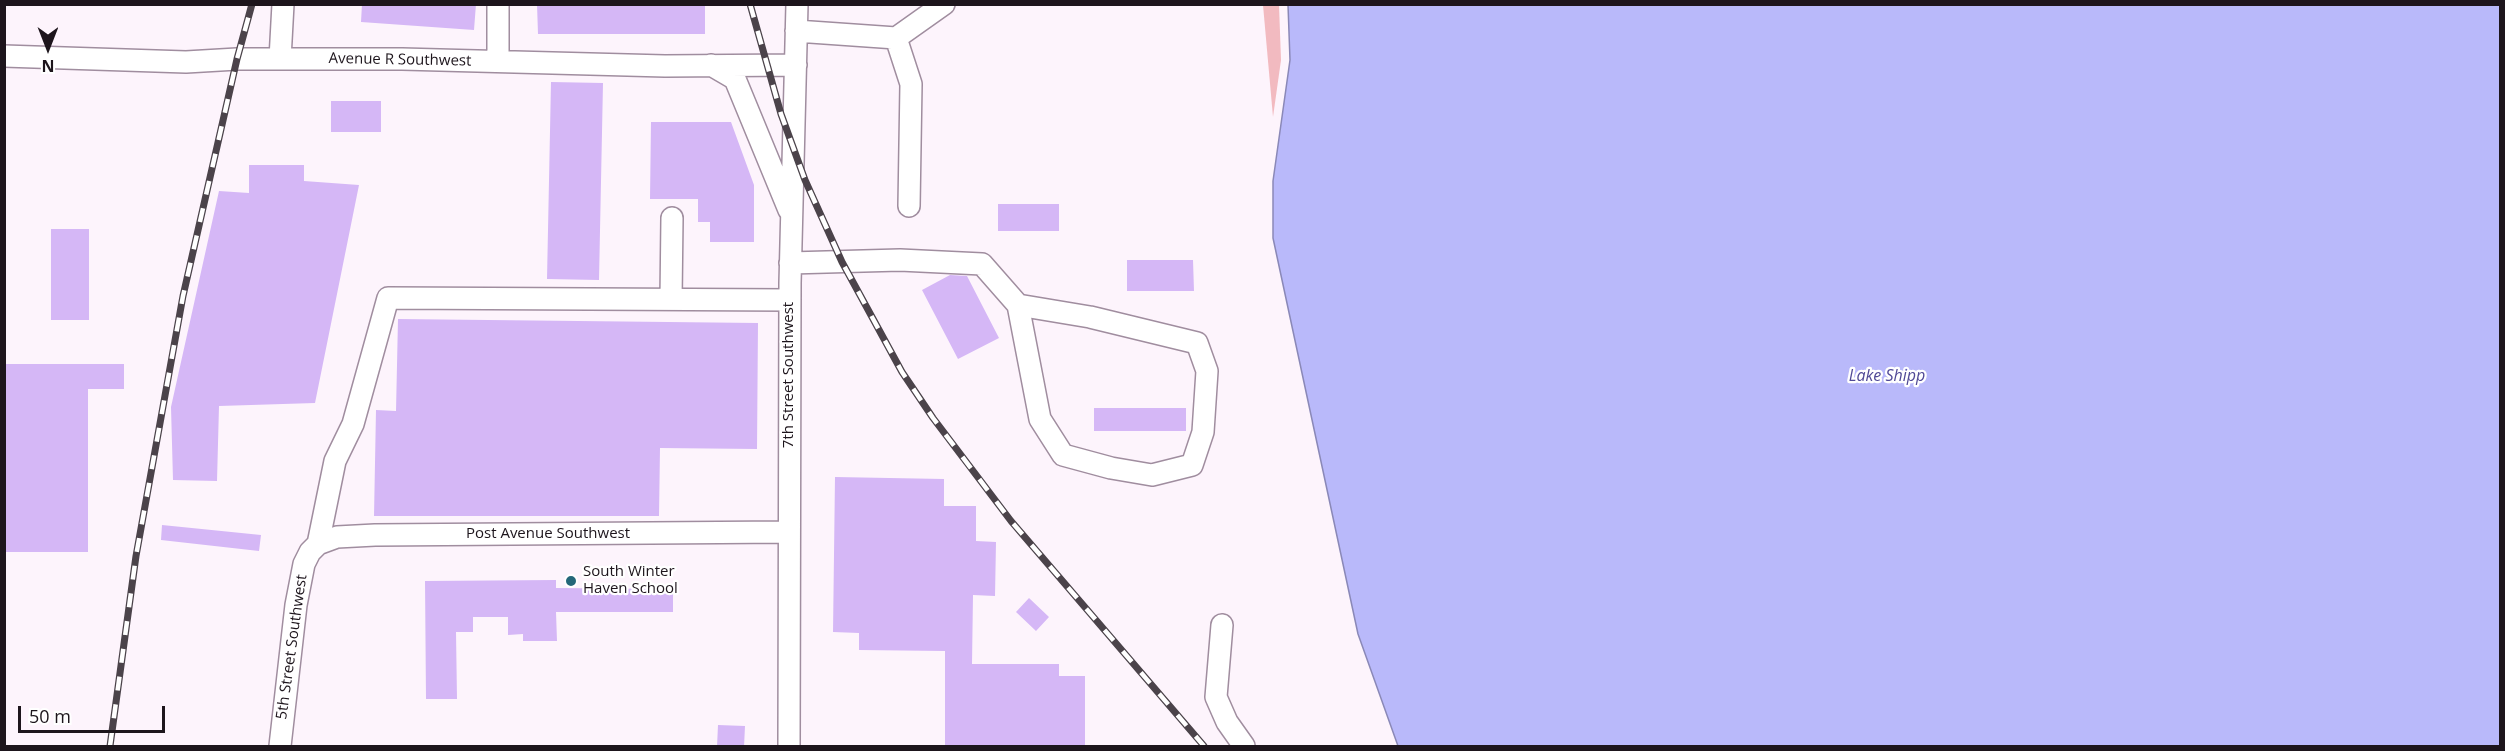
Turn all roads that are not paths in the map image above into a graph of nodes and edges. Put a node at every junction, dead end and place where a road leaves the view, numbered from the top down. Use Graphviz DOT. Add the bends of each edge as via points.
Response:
graph roads {
  1 [pos="283,4"];
  2 [pos="498,4"];
  3 [pos="797,4"];
  4 [pos="944,4"];
  5 [pos="796,31"];
  6 [pos="896,38"];
  7 [pos="4,56"];
  8 [pos="280,59"];
  9 [pos="498,61"];
  10 [pos="710,65"];
  11 [pos="796,65"];
  12 [pos="909,206"];
  13 [pos="672,218"];
  14 [pos="792,218"];
  15 [pos="790,263"];
  16 [pos="671,299"];
  17 [pos="790,300"];
  18 [pos="1018,305"];
  19 [pos="788,532"];
  20 [pos="315,547"];
  21 [pos="1222,625"];
  22 [pos="280,747"];
  23 [pos="789,747"];
  24 [pos="1244,747"];
  1 -- 8 [label="street"];
  2 -- 9 [label="street"];
  3 -- 5 [label="street, 7th Street Southwest"];
  4 -- 6 [label="street"];
  5 -- 6 [label="street"];
  5 -- 11 [label="street, 7th Street Southwest"];
  6 -- 12 [label="street" via="912,84"];
  7 -- 8 [label="street, Avenue R Southwest" via="186,62"];
  8 -- 9 [label="street, Avenue R Southwest"];
  9 -- 10 [label="street, Avenue R Southwest"];
  10 -- 11 [label="street, Avenue R Southwest"];
  10 -- 14 [label="street" via="735,79"];
  11 -- 14 [label="street, 7th Street Southwest"];
  13 -- 16 [label="street"];
  14 -- 15 [label="street, 7th Street Southwest"];
  15 -- 17 [label="street, 7th Street Southwest"];
  15 -- 18 [label="street" via="900,260 982,264"];
  16 -- 17 [label="street"];
  16 -- 20 [label="street, 5th Street Southwest" via="388,298 353,424 334,461"];
  17 -- 19 [label="street, 7th Street Southwest"];
  18 -- 18 [label="street" via="1040,419 1063,455 1152,475 1192,465 1203,432 1208,371 1197,344 1090,317"];
  19 -- 20 [label="street, Post Avenue Southwest" via="375,535 337,537"];
  19 -- 23 [label="street, 7th Street Southwest"];
  20 -- 22 [label="street, 5th Street Southwest" via="304,564 296,605"];
  21 -- 24 [label="street" via="1216,697"];
}
